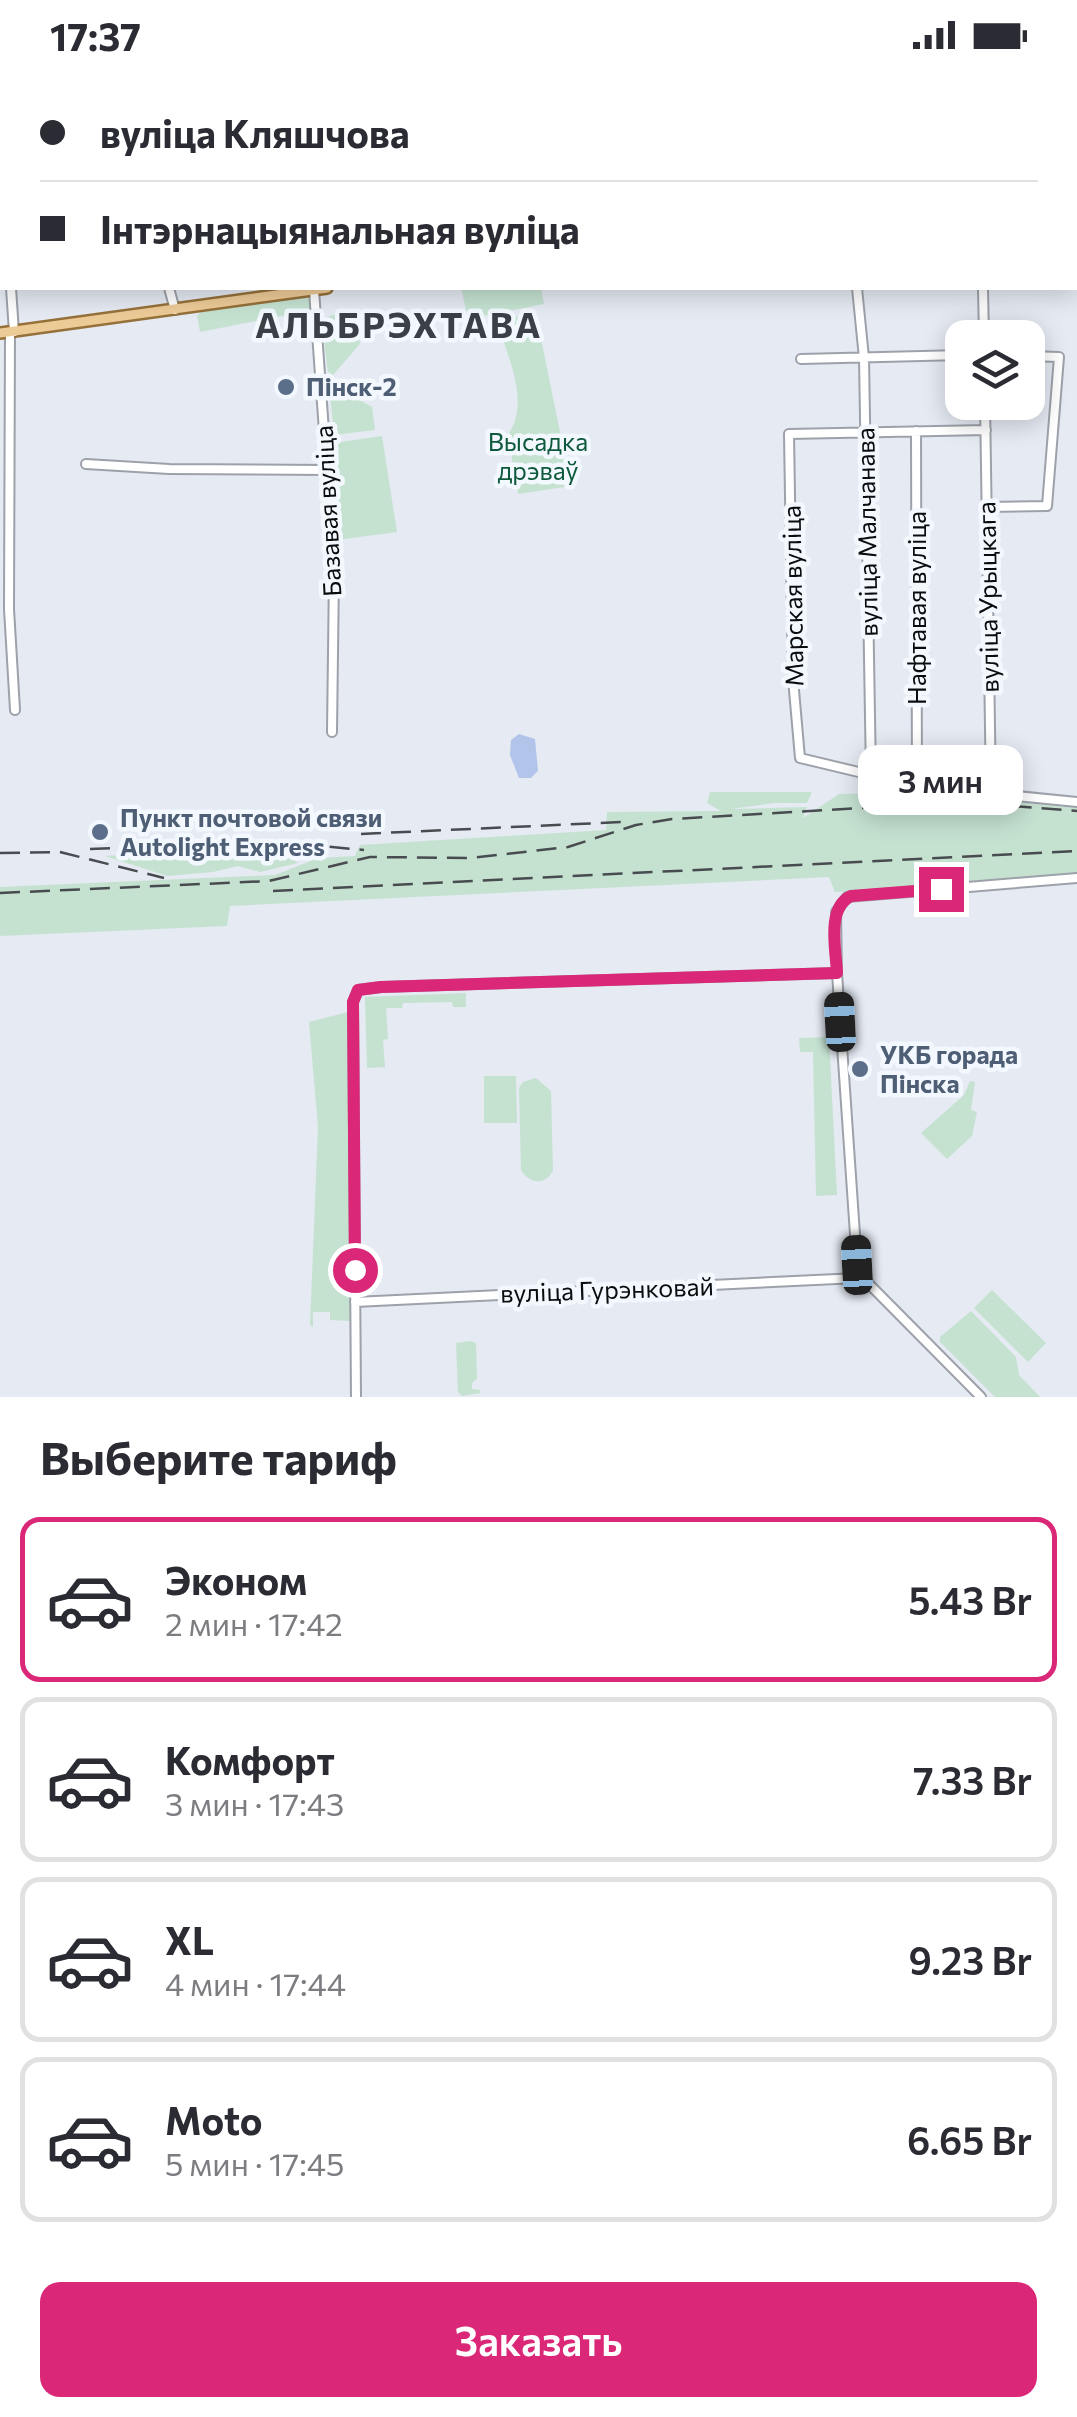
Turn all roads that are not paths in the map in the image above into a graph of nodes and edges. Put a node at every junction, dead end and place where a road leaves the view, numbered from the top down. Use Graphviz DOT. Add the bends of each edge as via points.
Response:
graph roads {
  1 [pos="10,290"];
  2 [pos="170,290"];
  3 [pos="238,290"];
  4 [pos="314,290"];
  5 [pos="857,290"];
  6 [pos="982,290"];
  7 [pos="240,301"];
  8 [pos="175,310"];
  9 [pos="983,320"];
  10 [pos="8,333"];
  11 [pos="945,356"];
  12 [pos="1045,357"];
  13 [pos="864,358"];
  14 [pos="801,359"];
  15 [pos="986,420"];
  16 [pos="986,430"];
  17 [pos="916,431"];
  18 [pos="865,432"];
  19 [pos="86,464"];
  20 [pos="327,470"];
  21 [pos="986,507"];
  22 [pos="15,710"];
  23 [pos="332,732"];
  24 [pos="871,776"];
  25 [pos="917,786"];
  26 [pos="991,792"];
  27 [pos="1077,802"];
  28 [pos="1077,878"];
  29 [pos="837,973"];
  30 [pos="858,1278"];
  31 [pos="356,1302"];
  32 [pos="356,1397"];
  33 [pos="981,1397"];
  1 -- 10 [label="street"];
  2 -- 8 [label="street"];
  3 -- 7 [label="street"];
  4 -- 7 [label="main road"];
  4 -- 20 [label="street, Базавая вуліца"];
  5 -- 13 [label="street, вуліца Малчанава"];
  6 -- 9 [label="street"];
  7 -- 8 [label="main road"];
  8 -- 10 [label="main road"];
  10 -- 22 [label="street"];
  11 -- 13 [label="street"];
  12 -- 21 [label="street" via="1059,357 1046,506"];
  13 -- 14 [label="street"];
  13 -- 18 [label="street, вуліца Малчанава"];
  15 -- 16 [label="street, вуліца Урыцкага"];
  16 -- 17 [label="street"];
  16 -- 21 [label="street, вуліца Урыцкага"];
  17 -- 18 [label="street"];
  17 -- 25 [label="street, Нафтавая вуліца"];
  18 -- 24 [label="street, вуліца Малчанава"];
  18 -- 24 [label="street, Марская вуліца" via="789,434 800,758"];
  19 -- 20 [label="street"];
  20 -- 23 [label="street, Базавая вуліца" via="334,573"];
  21 -- 26 [label="street, вуліца Урыцкага"];
  24 -- 25 [label="street"];
  25 -- 26 [label="street"];
  26 -- 27 [label="street"];
  28 -- 29 [label="street" via="847,897 836,912"];
  29 -- 30 [label="street"];
  29 -- 31 [label="street" via="358,990"];
  30 -- 31 [label="street, вуліца Гурэнковай"];
  30 -- 33 [label="street"];
  31 -- 32 [label="street"];
}
